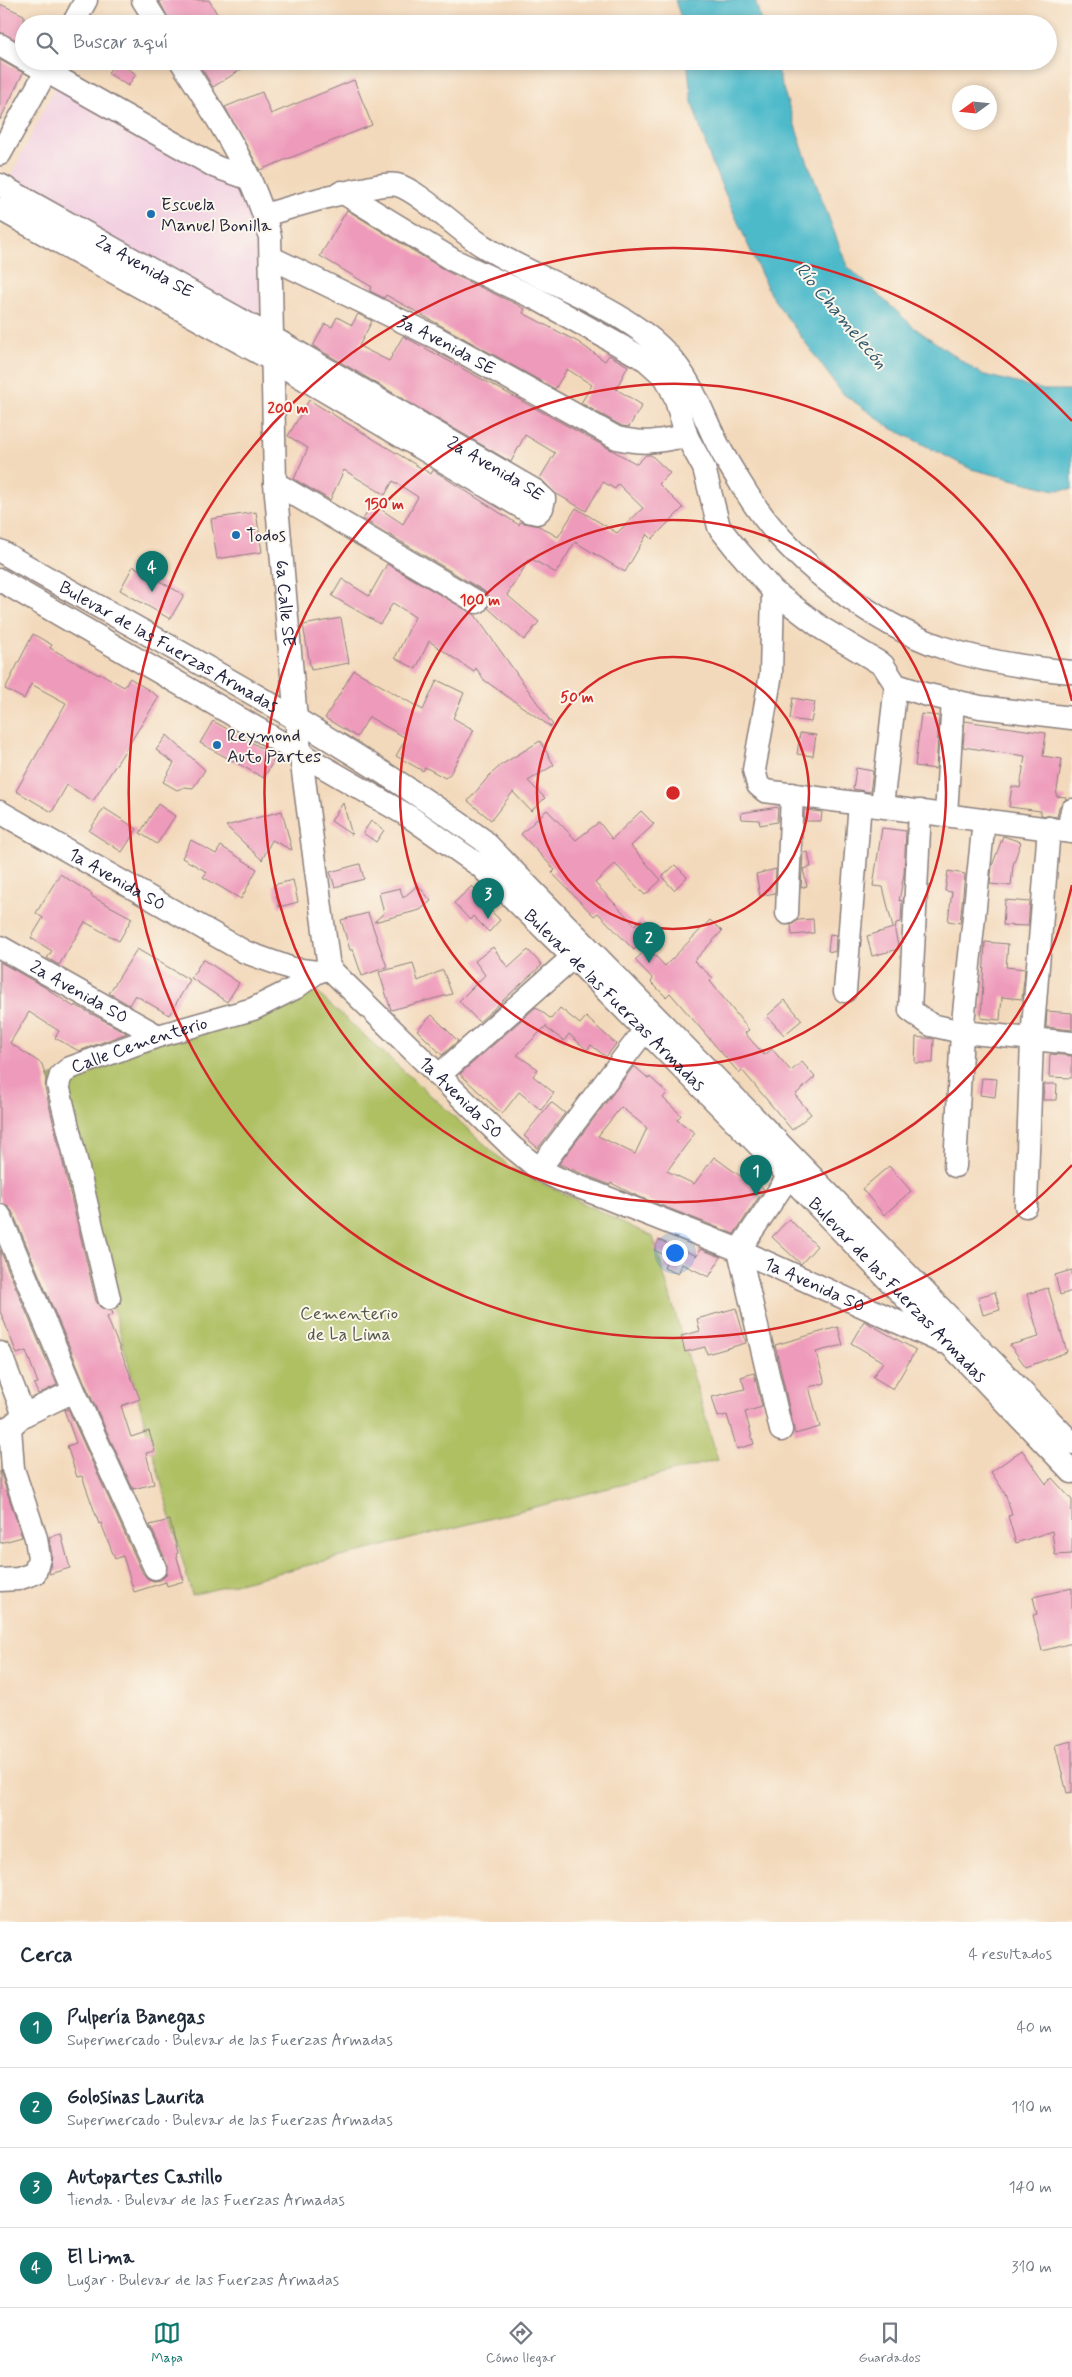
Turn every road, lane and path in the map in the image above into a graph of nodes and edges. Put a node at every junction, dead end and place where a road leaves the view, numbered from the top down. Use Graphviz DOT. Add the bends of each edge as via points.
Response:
graph roads {
  1 [pos="86,0"];
  2 [pos="142,0"];
  3 [pos="78,15"];
  4 [pos="152,15"];
  5 [pos="0,45"];
  6 [pos="15,54"];
  7 [pos="40,70"];
  8 [pos="51,70"];
  9 [pos="186,70"];
  10 [pos="0,154"];
  11 [pos="250,179"];
  12 [pos="0,185"];
  13 [pos="342,192"];
  14 [pos="0,209"];
  15 [pos="265,215"];
  16 [pos="272,258"];
  17 [pos="273,350"];
  18 [pos="688,437"];
  19 [pos="275,483"];
  20 [pos="0,551"];
  21 [pos="0,580"];
  22 [pos="773,591"];
  23 [pos="476,602"];
  24 [pos="1072,672"];
  25 [pos="896,685"];
  26 [pos="953,700"];
  27 [pos="1072,718"];
  28 [pos="296,719"];
  29 [pos="300,754"];
  30 [pos="792,794"];
  31 [pos="871,804"];
  32 [pos="920,811"];
  33 [pos="0,812"];
  34 [pos="946,814"];
  35 [pos="984,820"];
  36 [pos="1065,825"];
  37 [pos="787,913"];
  38 [pos="0,947"];
  39 [pos="573,957"];
  40 [pos="323,970"];
  41 [pos="845,990"];
  42 [pos="645,1030"];
  43 [pos="962,1032"];
  44 [pos="158,1036"];
  45 [pos="1032,1040"];
  46 [pos="1072,1043"];
  47 [pos="438,1076"];
  48 [pos="955,1166"];
  49 [pos="539,1169"];
  50 [pos="788,1176"];
  51 [pos="1026,1206"];
  52 [pos="0,1216"];
  53 [pos="739,1250"];
  54 [pos="108,1298"];
  55 [pos="952,1347"];
  56 [pos="0,1353"];
  57 [pos="74,1391"];
  58 [pos="11,1424"];
  59 [pos="781,1430"];
  60 [pos="1069,1434"];
  61 [pos="1072,1472"];
  62 [pos="155,1568"];
  63 [pos="0,1580"];
  1 -- 3 [label="street"];
  2 -- 4 [label="street"];
  5 -- 6 [label="street"];
  7 -- 10 [label="street"];
  8 -- 11 [label="street" via="216,166"];
  9 -- 11 [label="street, 6a Calle SE"];
  11 -- 15 [label="street, 6a Calle SE"];
  12 -- 17 [label="street, 2a Avenida SE"];
  13 -- 15 [label="street"];
  13 -- 18 [label="street" via="453,260 537,299 646,360 666,378"];
  13 -- 24 [label="street" via="390,184 409,189 483,246 640,331 668,355 693,389 716,440 750,498 781,538 824,579 891,625 942,648 1009,666"];
  14 -- 17 [label="street, 2a Avenida SE"];
  15 -- 16 [label="street, 6a Calle SE"];
  16 -- 17 [label="street, 6a Calle SE"];
  16 -- 18 [label="street, 3a Avenida SE" via="437,338 618,438 636,442"];
  17 -- 17 [label="street, 2a Avenida SE" via="528,511 537,513 542,508 544,499 534,490"];
  17 -- 19 [label="street, 6a Calle SE"];
  18 -- 22 [label="street" via="704,468 719,527"];
  19 -- 23 [label="street"];
  19 -- 28 [label="street, 6a Calle SE"];
  20 -- 28 [label="street, Bulevar de las Fuerzas Armadas"];
  21 -- 29 [label="street, Bulevar de las Fuerzas Armadas"];
  22 -- 25 [label="street" via="823,630 883,665"];
  22 -- 30 [label="street" via="771,674 754,770 758,784 765,791"];
  25 -- 26 [label="street"];
  25 -- 31 [label="street"];
  26 -- 27 [label="street" via="980,707"];
  26 -- 34 [label="street"];
  28 -- 29 [label="street, 6a Calle SE"];
  28 -- 60 [label="street, Bulevar de las Fuerzas Armadas" via="425,798 483,840"];
  29 -- 39 [label="street, Bulevar de las Fuerzas Armadas" via="410,817 480,866"];
  29 -- 40 [label="street, 6a Calle SE"];
  30 -- 31 [label="street"];
  30 -- 37 [label="street"];
  31 -- 32 [label="street"];
  31 -- 41 [label="street"];
  32 -- 34 [label="street"];
  32 -- 43 [label="street" via="910,1010 931,1025"];
  33 -- 40 [label="street, 1a Avenida SO" via="245,952 272,963"];
  34 -- 35 [label="street"];
  35 -- 36 [label="street"];
  35 -- 43 [label="street"];
  36 -- 45 [label="street"];
  38 -- 44 [label="street, 2a Avenida SO"];
  39 -- 42 [label="street, Bulevar de las Fuerzas Armadas"];
  39 -- 47 [label="street"];
  40 -- 44 [label="street, Calle Cementerio" via="253,1009"];
  40 -- 47 [label="street, 1a Avenida SO"];
  42 -- 49 [label="street"];
  42 -- 50 [label="street, Bulevar de las Fuerzas Armadas"];
  43 -- 45 [label="street"];
  43 -- 48 [label="street"];
  44 -- 54 [label="street, Calle Cementerio" via="70,1068 58,1084"];
  45 -- 46 [label="street"];
  45 -- 51 [label="street"];
  47 -- 49 [label="street, 1a Avenida SO"];
  49 -- 53 [label="street, 1a Avenida SO"];
  50 -- 53 [label="street"];
  50 -- 55 [label="street, Bulevar de las Fuerzas Armadas"];
  52 -- 57 [label="street"];
  53 -- 55 [label="street, 1a Avenida SO"];
  53 -- 59 [label="street"];
  55 -- 61 [label="street, Bulevar de las Fuerzas Armadas"];
  56 -- 58 [label="street"];
  57 -- 58 [label="street"];
  57 -- 62 [label="street"];
  58 -- 63 [label="street" via="13,1469 36,1538 39,1558 35,1573 18,1579"];
}
